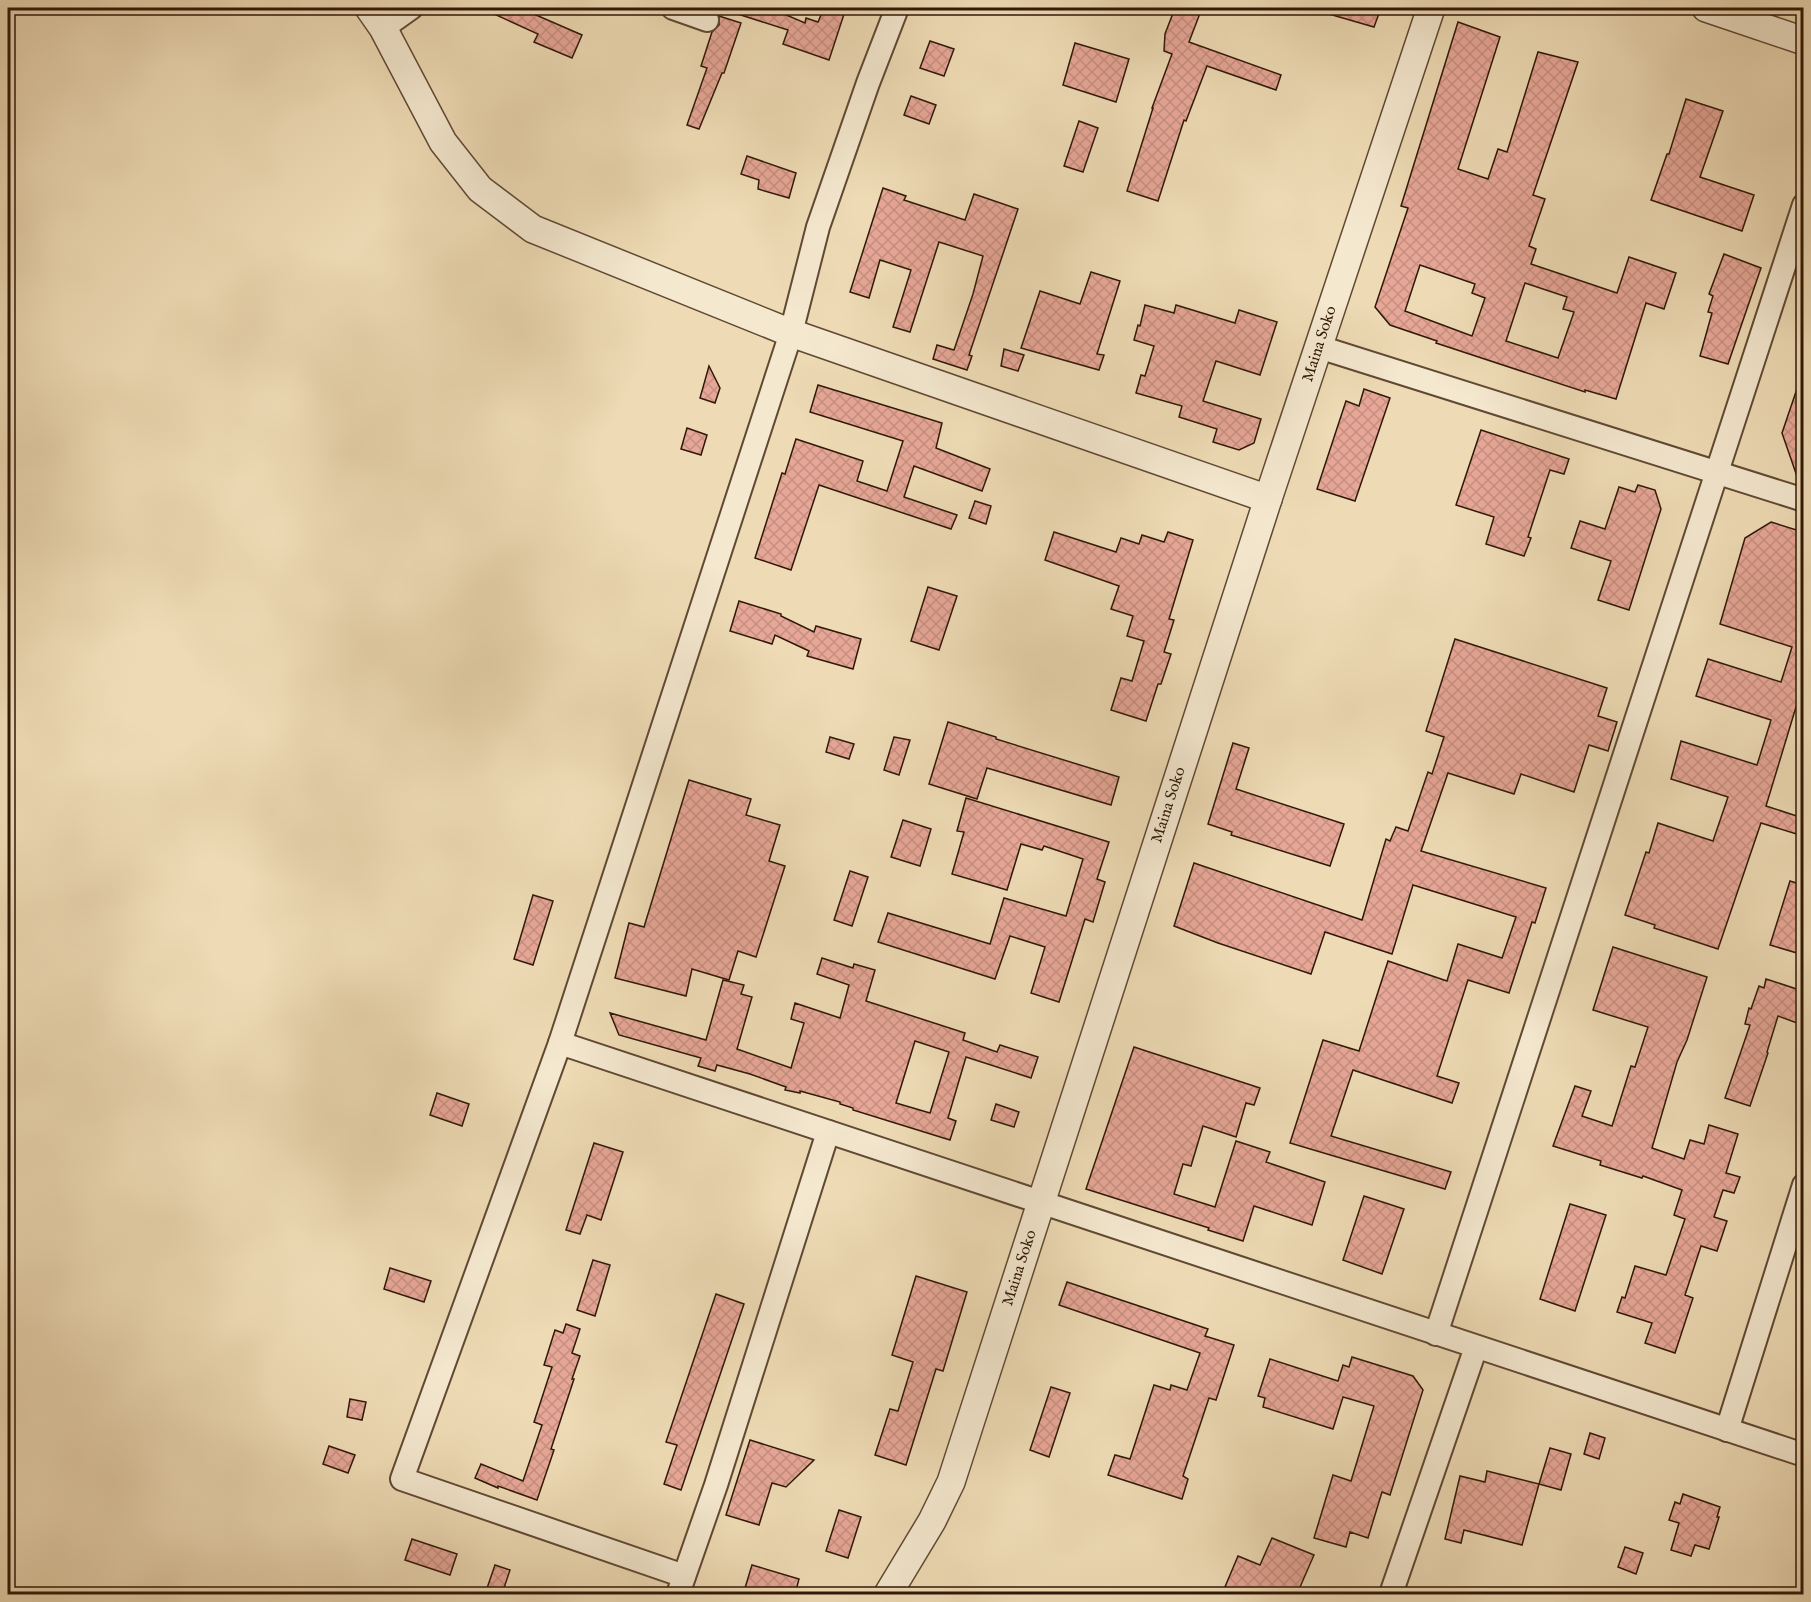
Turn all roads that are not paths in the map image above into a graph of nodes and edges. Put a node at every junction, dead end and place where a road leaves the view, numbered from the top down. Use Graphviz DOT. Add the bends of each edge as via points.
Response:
graph roads {
  1 [pos="411,8"];
  2 [pos="673,8"];
  3 [pos="897,8"];
  4 [pos="1431,8"];
  5 [pos="1706,8"];
  6 [pos="376,18"];
  7 [pos="707,20"];
  8 [pos="1803,42"];
  9 [pos="1803,205"];
  10 [pos="791,333"];
  11 [pos="1319,347"];
  12 [pos="1716,472"];
  13 [pos="1268,499"];
  14 [pos="1803,500"];
  15 [pos="560,1043"];
  16 [pos="828,1132"];
  17 [pos="1803,1185"];
  18 [pos="1041,1202"];
  19 [pos="1436,1334"];
  20 [pos="1476,1347"];
  21 [pos="1727,1430"];
  22 [pos="1803,1455"];
  23 [pos="681,1585"];
  24 [pos="888,1594"];
  25 [pos="1391,1594"];
  1 -- 6 [label="street"];
  2 -- 7 [label="street"];
  3 -- 10 [label="street" via="818,226"];
  4 -- 11 [label="street, Maina Soko"];
  5 -- 8 [label="street"];
  6 -- 10 [label="street" via="443,142 480,189 533,229"];
  9 -- 12 [label="street"];
  10 -- 13 [label="street"];
  10 -- 15 [label="street"];
  11 -- 12 [label="street"];
  11 -- 13 [label="street, Maina Soko"];
  12 -- 14 [label="street"];
  12 -- 19 [label="street"];
  13 -- 18 [label="street, Maina Soko"];
  15 -- 16 [label="street"];
  15 -- 23 [label="street" via="402,1479"];
  16 -- 18 [label="street"];
  16 -- 23 [label="street"];
  17 -- 21 [label="street"];
  18 -- 19 [label="street"];
  18 -- 24 [label="street, Maina Soko" via="951,1482"];
  19 -- 20 [label="street"];
  20 -- 21 [label="street"];
  20 -- 25 [label="street"];
  21 -- 22 [label="street"];
}
